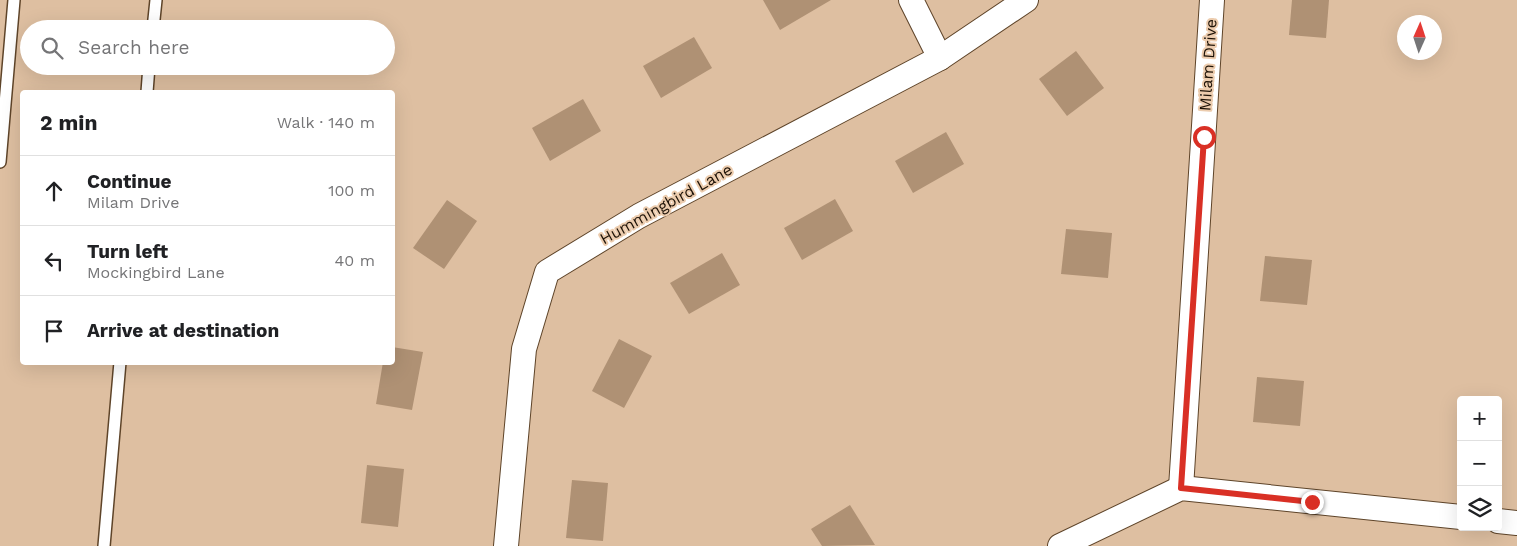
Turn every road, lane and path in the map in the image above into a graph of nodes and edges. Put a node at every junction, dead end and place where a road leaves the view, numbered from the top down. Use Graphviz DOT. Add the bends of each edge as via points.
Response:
graph roads {
  1 [pos="14,0"];
  2 [pos="156,0"];
  3 [pos="911,0"];
  4 [pos="1026,0"];
  5 [pos="1212,0"];
  6 [pos="154,20"];
  7 [pos="940,58"];
  8 [pos="148,75"];
  9 [pos="147,90"];
  10 [pos="0,162"];
  11 [pos="120,365"];
  12 [pos="1181,488"];
  13 [pos="1457,517"];
  14 [pos="1502,521"];
  15 [pos="1517,523"];
  16 [pos="104,546"];
  17 [pos="506,546"];
  18 [pos="1060,546"];
  1 -- 10 [label="lane"];
  2 -- 6 [label="lane"];
  3 -- 7 [label="street"];
  4 -- 7 [label="street, Hummingbird Lane"];
  5 -- 12 [label="street, Milam Drive"];
  7 -- 17 [label="street, Hummingbird Lane" via="639,216 547,272 524,349"];
  8 -- 9 [label="lane"];
  11 -- 16 [label="lane"];
  12 -- 13 [label="street"];
  12 -- 18 [label="street"];
  14 -- 15 [label="street"];
}
